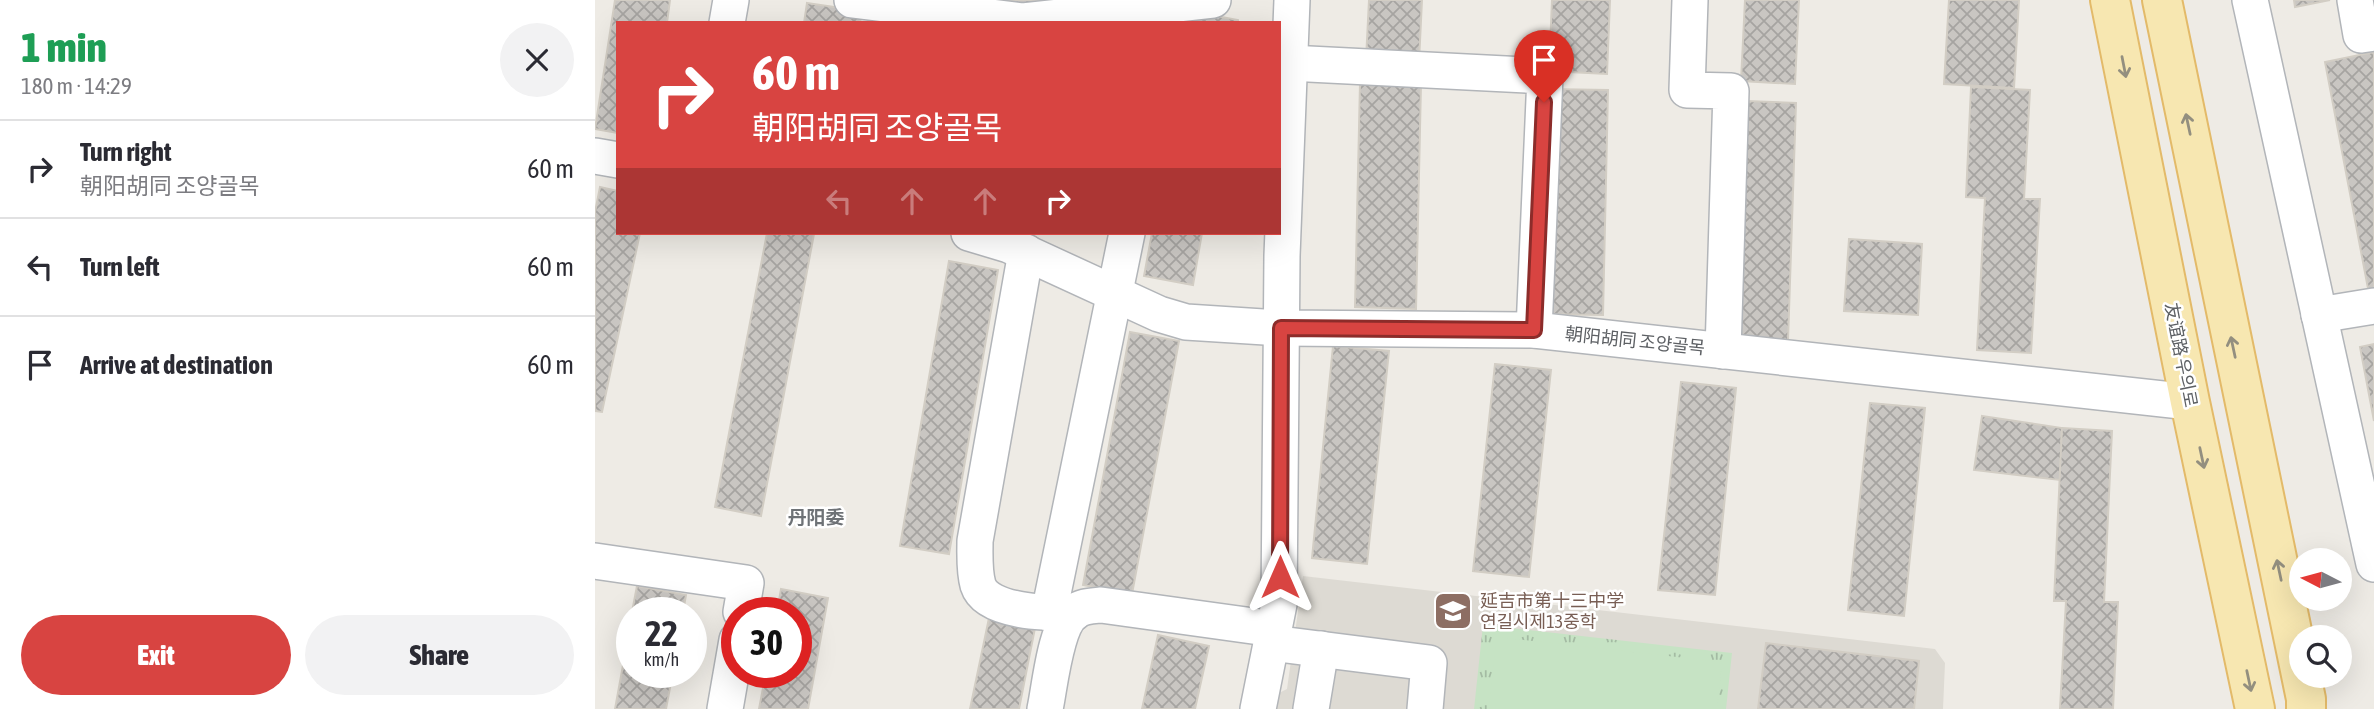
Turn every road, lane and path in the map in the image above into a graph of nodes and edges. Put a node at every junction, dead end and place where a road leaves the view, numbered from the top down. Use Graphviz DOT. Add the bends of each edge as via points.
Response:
graph roads {
  1 [pos="731,0"];
  2 [pos="852,0"];
  3 [pos="1213,0"];
  4 [pos="1291,0"];
  5 [pos="1690,0"];
  6 [pos="2110,0"];
  7 [pos="2162,0"];
  8 [pos="2250,0"];
  9 [pos="2355,0"];
  10 [pos="1172,14"];
  11 [pos="727,21"];
  12 [pos="2374,33"];
  13 [pos="1289,63"];
  14 [pos="595,156"];
  15 [pos="616,160"];
  16 [pos="975,235"];
  17 [pos="1127,235"];
  18 [pos="1025,252"];
  19 [pos="1115,294"];
  20 [pos="2374,306"];
  21 [pos="2319,315"];
  22 [pos="1281,328"];
  23 [pos="1534,330"];
  24 [pos="1723,351"];
  25 [pos="2190,402"];
  26 [pos="595,561"];
  27 [pos="2374,564"];
  28 [pos="740,597"];
  29 [pos="1061,613"];
  30 [pos="1273,636"];
  31 [pos="1321,649"];
  32 [pos="729,688"];
  33 [pos="725,709"];
  34 [pos="1045,709"];
  35 [pos="1258,709"];
  36 [pos="1311,709"];
  37 [pos="1425,709"];
  38 [pos="2255,709"];
  39 [pos="2306,709"];
  1 -- 11 [label="street"];
  2 -- 10 [label="street" via="1023,21"];
  3 -- 10 [label="street"];
  4 -- 13 [label="street"];
  5 -- 24 [label="street" via="1687,90 1731,91"];
  6 -- 25 [label="main road, 友谊路 우의로, one-way"];
  39 -- 7 [label="main road, one-way"];
  8 -- 21 [label="street"];
  9 -- 12 [label="street" via="2361,35"];
  13 -- 22 [label="street"];
  13 -- 23 [label="street" via="1545,76"];
  14 -- 15 [label="street"];
  16 -- 18 [label="street, 朝阳胡同 조양골목"];
  17 -- 19 [label="street"];
  18 -- 19 [label="street, 朝阳胡同 조양골목"];
  18 -- 29 [label="street" via="975,541 975,569 988,599 1015,608"];
  19 -- 22 [label="street, 朝阳胡同 조양골목" via="1187,322"];
  19 -- 29 [label="street"];
  20 -- 21 [label="street"];
  21 -- 27 [label="street"];
  22 -- 23 [label="street, 朝阳胡同 조양골목"];
  22 -- 30 [label="street" via="1279,604"];
  23 -- 24 [label="street, 朝阳胡同 조양골목"];
  24 -- 25 [label="street, 朝阳胡同 조양골목"];
  25 -- 38 [label="main road, 友谊路 우의로, one-way"];
  26 -- 28 [label="street"];
  29 -- 30 [label="street" via="1101,605"];
  29 -- 34 [label="street" via="1067,620"];
  30 -- 31 [label="street"];
  30 -- 35 [label="street"];
  31 -- 36 [label="street"];
  31 -- 37 [label="street" via="1429,663"];
  32 -- 33 [label="street"];
}
